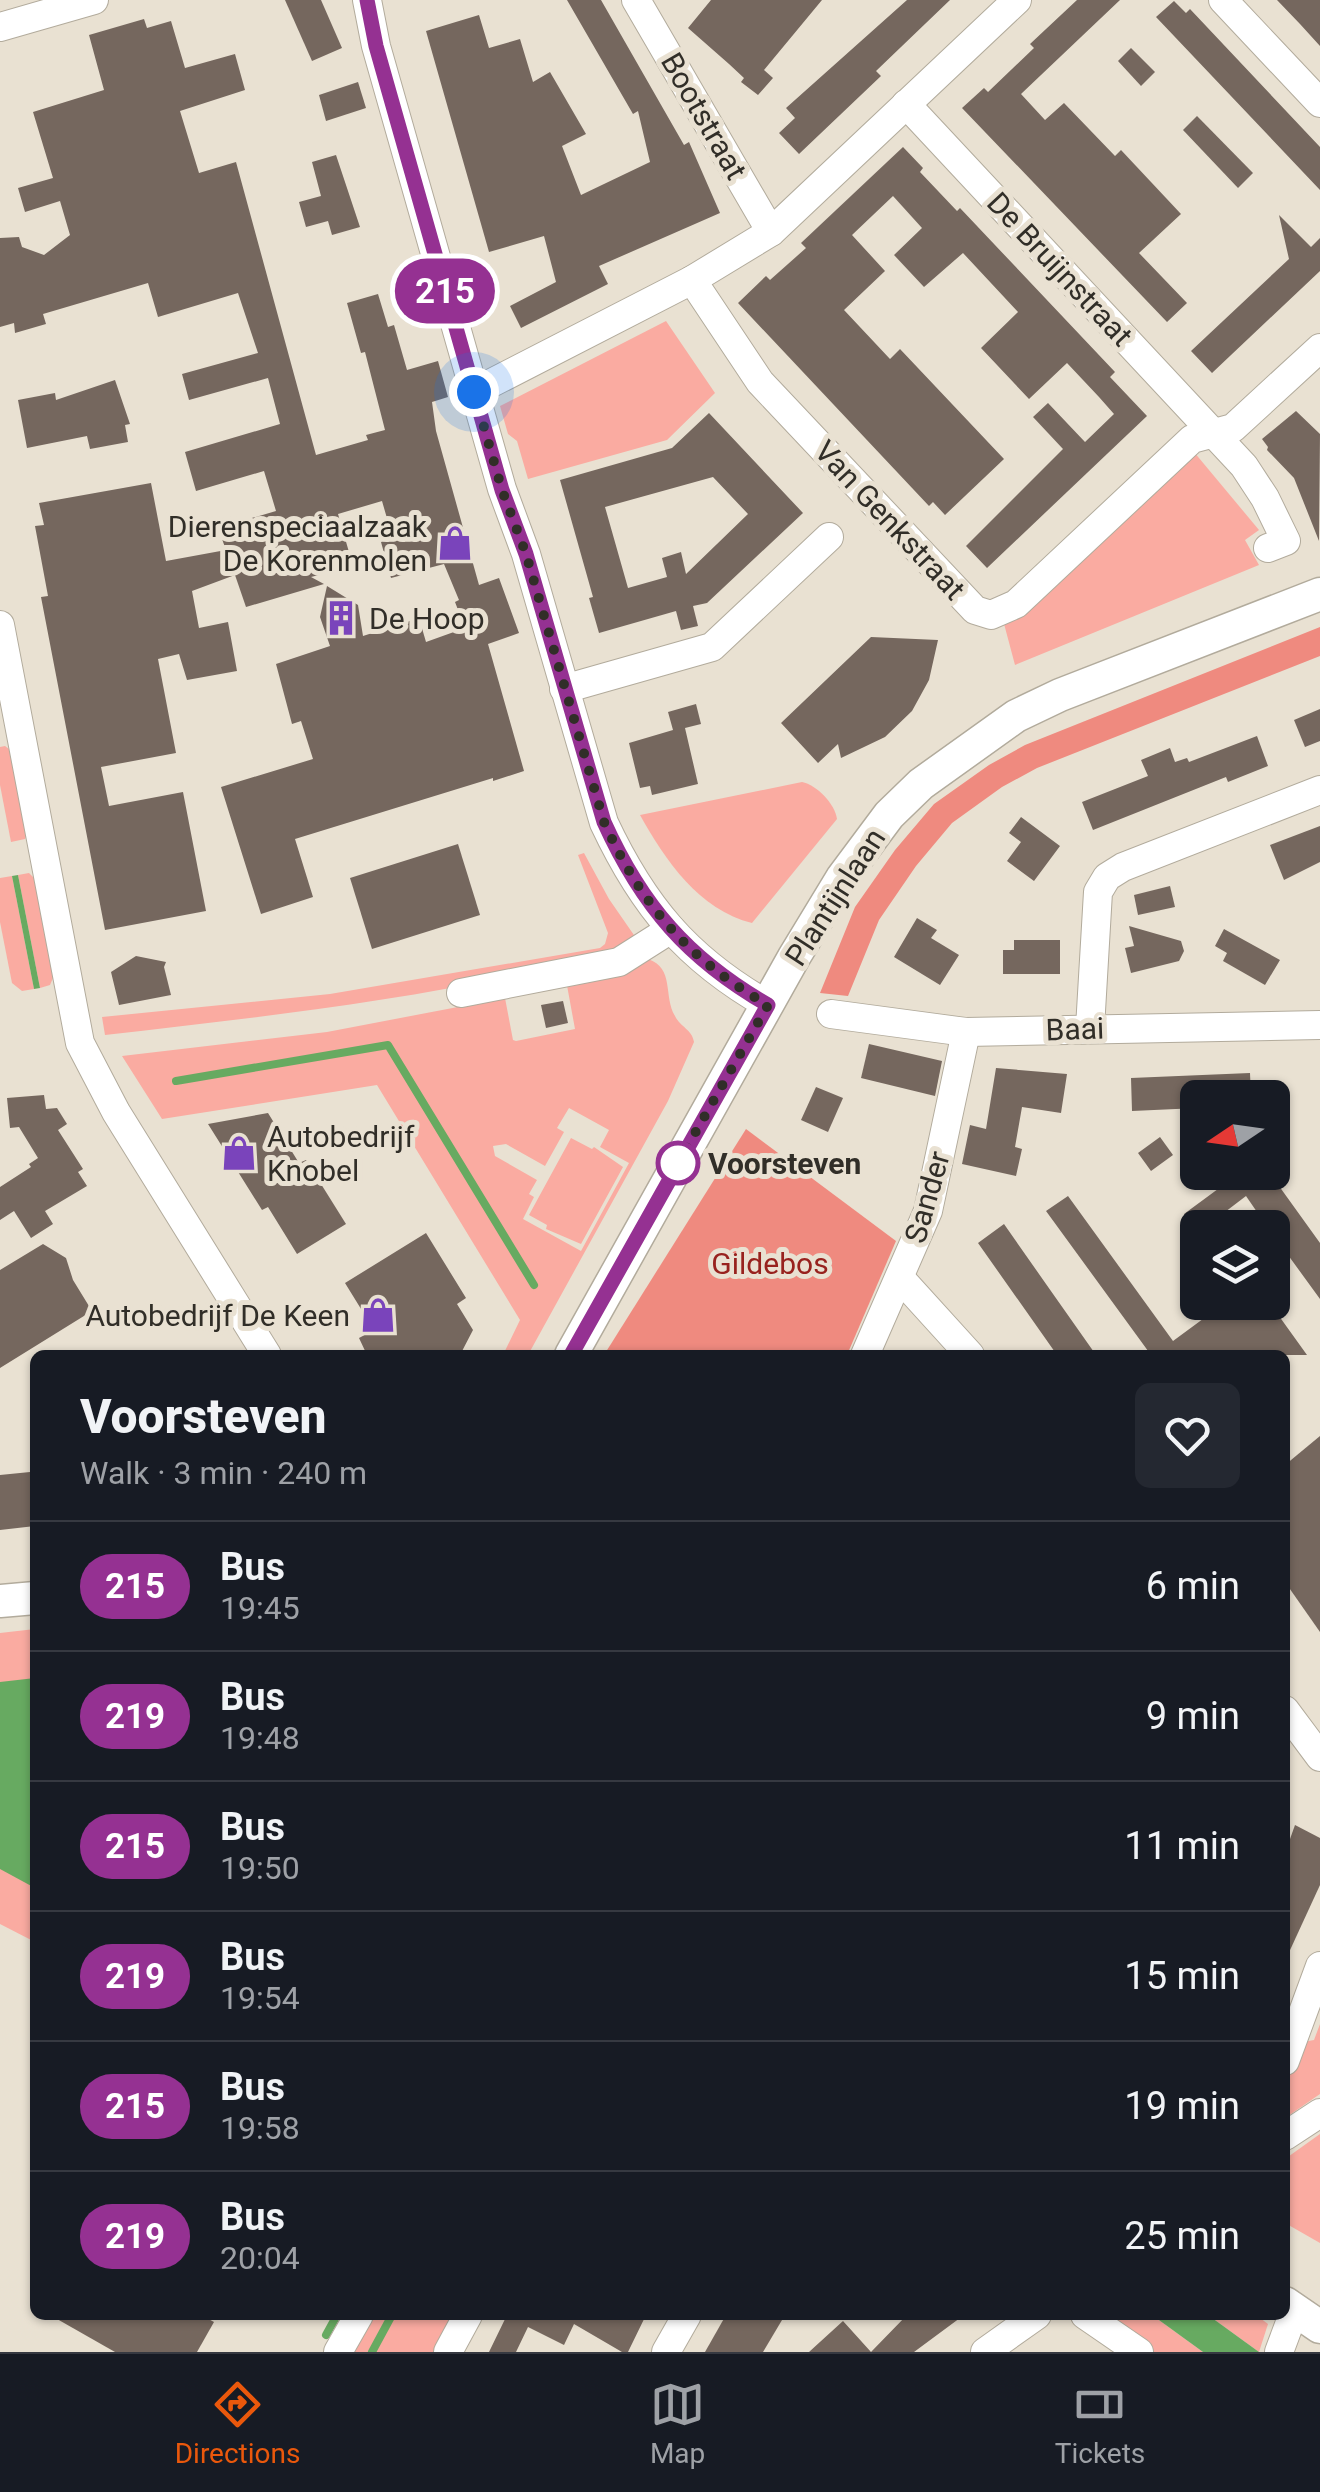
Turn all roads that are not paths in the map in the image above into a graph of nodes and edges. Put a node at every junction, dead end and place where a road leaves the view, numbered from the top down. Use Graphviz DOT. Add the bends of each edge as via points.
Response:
graph roads {
  1 [pos="94,0"];
  2 [pos="368,0"];
  3 [pos="1017,0"];
  4 [pos="1222,0"];
  5 [pos="650,7"];
  6 [pos="0,27"];
  7 [pos="906,104"];
  8 [pos="1320,104"];
  9 [pos="771,232"];
  10 [pos="692,280"];
  11 [pos="1320,348"];
  12 [pos="474,392"];
  13 [pos="1214,433"];
  14 [pos="829,536"];
  15 [pos="1268,548"];
  16 [pos="1320,594"];
  17 [pos="0,624"];
  18 [pos="564,689"];
  19 [pos="1320,790"];
  20 [pos="671,929"];
  21 [pos="461,993"];
  22 [pos="768,1005"];
  23 [pos="831,1014"];
  24 [pos="1320,1025"];
  25 [pos="1090,1028"];
  26 [pos="966,1032"];
  27 [pos="901,1279"];
  28 [pos="263,1350"];
  29 [pos="575,1350"];
  30 [pos="867,1350"];
  31 [pos="965,1350"];
  32 [pos="30,1598"];
  33 [pos="0,1601"];
  34 [pos="1290,1717"];
  35 [pos="1320,1756"];
  36 [pos="1320,1966"];
  37 [pos="1290,2047"];
  38 [pos="1320,2112"];
  39 [pos="1290,2133"];
  40 [pos="1300,2313"];
  41 [pos="356,2320"];
  42 [pos="465,2320"];
  43 [pos="684,2320"];
  44 [pos="1030,2320"];
  45 [pos="1092,2320"];
  46 [pos="338,2352"];
  47 [pos="448,2352"];
  48 [pos="666,2352"];
  49 [pos="985,2352"];
  50 [pos="1139,2352"];
  51 [pos="1279,2352"];
  1 -- 6 [label="street"];
  2 -- 12 [label="street"];
  3 -- 7 [label="street"];
  4 -- 8 [label="street"];
  5 -- 9 [label="street, Bootstraat"];
  7 -- 9 [label="street"];
  7 -- 13 [label="street, De Bruijnstraat"];
  9 -- 10 [label="street"];
  10 -- 12 [label="street"];
  10 -- 13 [label="street, Van Genkstraat" via="760,382 982,614 1016,604 1192,439"];
  11 -- 13 [label="street, Van Genkstraat" via="1233,428"];
  12 -- 18 [label="street"];
  13 -- 15 [label="street" via="1273,513 1286,541"];
  14 -- 18 [label="street" via="712,647"];
  16 -- 22 [label="main road, Plantijnlaan" via="1038,704 984,736 921,784 872,835"];
  17 -- 28 [label="street" via="80,1044"];
  18 -- 20 [label="street" via="604,822 622,862"];
  19 -- 25 [label="street" via="1107,877 1098,892"];
  20 -- 21 [label="street" via="619,962"];
  20 -- 22 [label="street" via="708,968"];
  22 -- 29 [label="main road, Plantijnlaan"];
  23 -- 26 [label="street, Baai"];
  24 -- 25 [label="street, Baai"];
  25 -- 26 [label="street, Baai"];
  26 -- 27 [label="street, Sander" via="928,1211"];
  27 -- 30 [label="street, Sander"];
  27 -- 31 [label="street"];
  32 -- 33 [label="main road"];
  34 -- 35 [label="street"];
  36 -- 37 [label="street"];
  38 -- 39 [label="street"];
  40 -- 51 [label="street"];
  41 -- 46 [label="street"];
  42 -- 47 [label="street"];
  43 -- 48 [label="street"];
  44 -- 49 [label="street"];
  45 -- 50 [label="street"];
}
